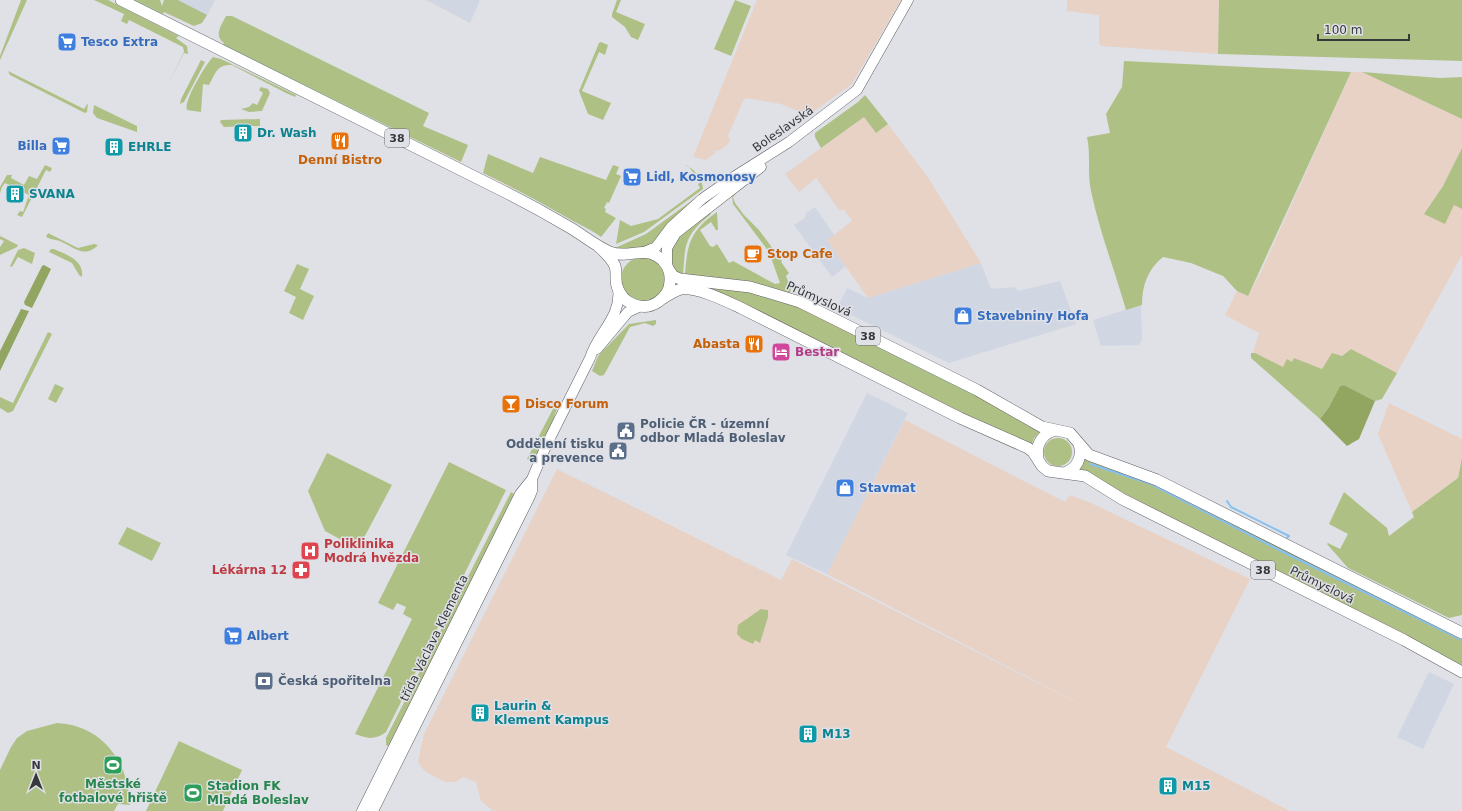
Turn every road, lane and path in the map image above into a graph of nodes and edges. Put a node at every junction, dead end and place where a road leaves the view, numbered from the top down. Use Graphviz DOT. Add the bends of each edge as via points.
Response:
graph roads {
  1 [pos="121,0"];
  2 [pos="908,0"];
  3 [pos="789,142"];
  4 [pos="597,245"];
  5 [pos="639,253"];
  6 [pos="668,268"];
  7 [pos="616,276"];
  8 [pos="618,288"];
  9 [pos="662,299"];
  10 [pos="641,306"];
  11 [pos="590,358"];
  12 [pos="1059,430"];
  13 [pos="1079,444"];
  14 [pos="1038,458"];
  15 [pos="1062,474"];
  16 [pos="532,479"];
  17 [pos="1462,633"];
  18 [pos="1462,672"];
  19 [pos="362,811"];
  20 [pos="373,811"];
  1 -- 4 [label="main road, 38" via="503,190 555,218"];
  2 -- 3 [label="street, Boleslavská" via="857,90"];
  3 -- 5 [label="street, Boleslavská" via="702,199 671,227 656,247"];
  3 -- 6 [label="street" via="757,171 676,233 667,248"];
  4 -- 5 [label="main road" via="614,254"];
  4 -- 7 [label="main road, 38" via="614,263"];
  5 -- 6 [label="main road, 38" via="657,256"];
  5 -- 7 [label="main road" via="622,262"];
  6 -- 9 [label="main road" via="670,286"];
  6 -- 12 [label="main road, Průmyslová / 38" via="673,276 680,279 750,287 800,302 977,390 1042,427"];
  7 -- 8 [label="main road, 38"];
  8 -- 10 [label="main road" via="627,301"];
  8 -- 11 [label="street, třída Václava Klementa" via="615,315 594,345"];
  9 -- 10 [label="main road, 38" via="651,305"];
  9 -- 14 [label="main road, Průmyslová / 38" via="685,289 723,300 960,418 1028,448"];
  10 -- 11 [label="street, třída Václava Klementa" via="628,312"];
  11 -- 16 [label="street, třída Václava Klementa"];
  12 -- 13 [label="main road, Průmyslová / 38" via="1070,433"];
  12 -- 14 [label="main road" via="1048,433 1041,439 1037,448"];
  13 -- 15 [label="main road" via="1081,453 1078,462"];
  13 -- 17 [label="main road, Průmyslová / 38" via="1089,455 1157,480"];
  14 -- 15 [label="main road, Průmyslová / 38" via="1048,471"];
  15 -- 18 [label="main road, Průmyslová / 38" via="1085,476 1122,499 1404,640"];
  16 -- 19 [label="street, třída Václava Klementa" via="520,494"];
  16 -- 20 [label="street, třída Václava Klementa" via="529,498"];
}
